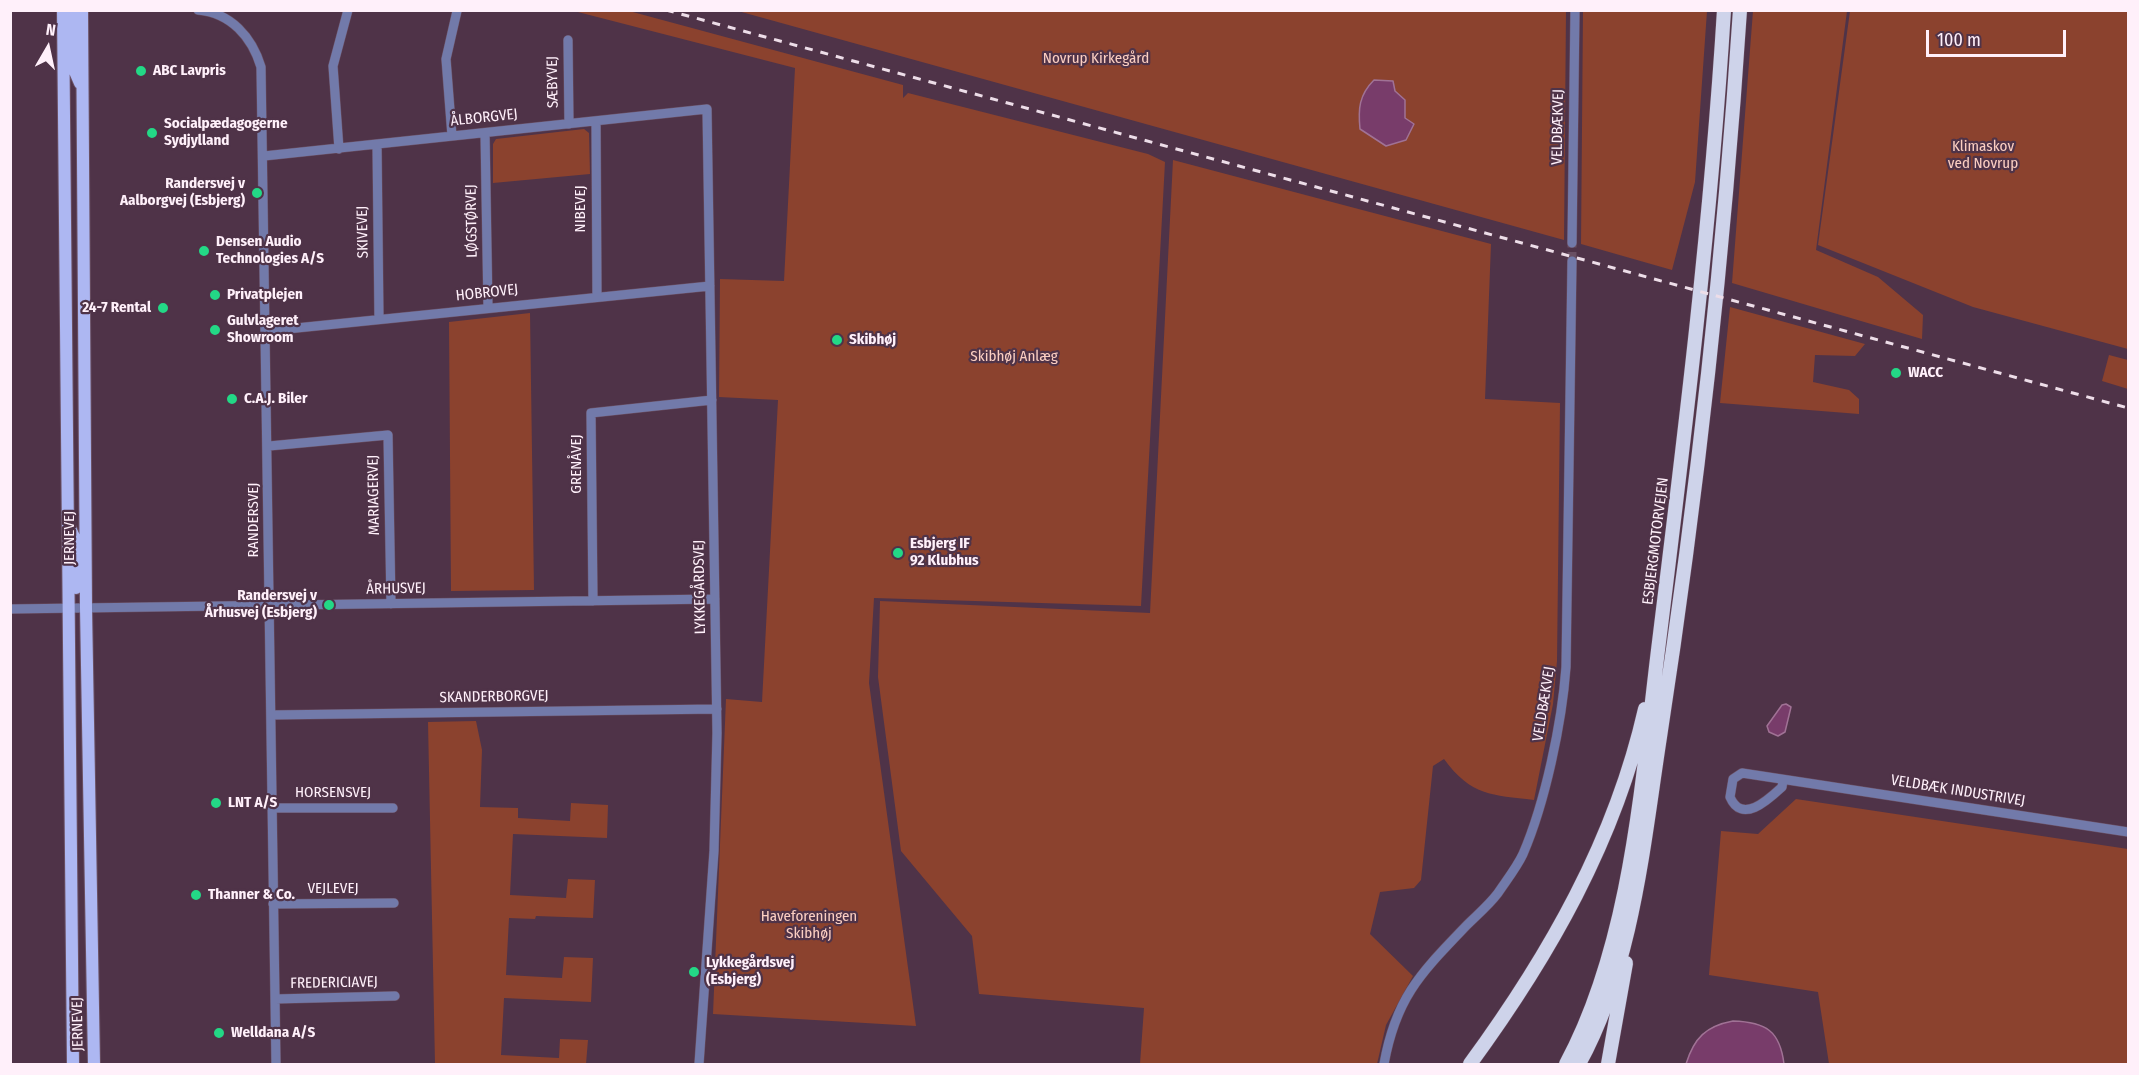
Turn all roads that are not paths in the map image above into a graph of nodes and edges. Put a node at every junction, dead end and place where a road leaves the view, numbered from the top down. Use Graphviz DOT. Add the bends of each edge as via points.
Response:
graph roads {
  1 [pos="63,10"];
  2 [pos="72,10"];
  3 [pos="82,10"];
  4 [pos="198,10"];
  5 [pos="348,10"];
  6 [pos="1575,10"];
  7 [pos="1724,10"];
  8 [pos="1740,10"];
  9 [pos="457,11"];
  10 [pos="568,40"];
  11 [pos="83,89"];
  12 [pos="707,109"];
  13 [pos="596,121"];
  14 [pos="568,124"];
  15 [pos="485,133"];
  16 [pos="452,136"];
  17 [pos="377,144"];
  18 [pos="339,148"];
  19 [pos="264,156"];
  20 [pos="1572,243"];
  21 [pos="1572,261"];
  22 [pos="710,286"];
  23 [pos="597,297"];
  24 [pos="488,309"];
  25 [pos="379,319"];
  26 [pos="267,331"];
  27 [pos="712,400"];
  28 [pos="269,446"];
  29 [pos="67,522"];
  30 [pos="715,599"];
  31 [pos="593,601"];
  32 [pos="391,604"];
  33 [pos="270,605"];
  34 [pos="77,608"];
  35 [pos="10,609"];
  36 [pos="1659,642"];
  37 [pos="87,685"];
  38 [pos="717,709"];
  39 [pos="270,715"];
  40 [pos="1783,780"];
  41 [pos="272,808"];
  42 [pos="393,808"];
  43 [pos="2128,832"];
  44 [pos="1641,862"];
  45 [pos="394,903"];
  46 [pos="273,904"];
  47 [pos="395,996"];
  48 [pos="275,999"];
  49 [pos="73,1065"];
  50 [pos="94,1065"];
  51 [pos="276,1065"];
  52 [pos="699,1065"];
  53 [pos="1384,1065"];
  54 [pos="1470,1065"];
  55 [pos="1566,1065"];
  56 [pos="1578,1065"];
  57 [pos="1608,1065"];
  1 -- 29 [label="main road, JERNEVEJ"];
  2 -- 11 [label="main road" via="73,67"];
  3 -- 11 [label="main road, JERNEVEJ"];
  4 -- 19 [label="street, RANDERSVEJ" via="219,15 242,30 257,53 263,87"];
  5 -- 18 [label="street" via="333,66"];
  6 -- 20 [label="street, VELDBÆKVEJ"];
  7 -- 36 [label="highway, ESBJERGMOTORVEJEN" via="1693,373"];
  8 -- 44 [label="highway" via="1710,362 1690,530"];
  9 -- 16 [label="street" via="446,59"];
  10 -- 14 [label="street, SÆBYVEJ"];
  11 -- 34 [label="main road, JERNEVEJ"];
  12 -- 13 [label="street, ÅLBORGVEJ"];
  12 -- 22 [label="street, LYKKEGÅRDSVEJ"];
  13 -- 14 [label="street, ÅLBORGVEJ"];
  13 -- 23 [label="street, NIBEVEJ"];
  14 -- 15 [label="street, ÅLBORGVEJ"];
  15 -- 16 [label="street, ÅLBORGVEJ"];
  15 -- 24 [label="street, LØGSTØRVEJ"];
  16 -- 17 [label="street, ÅLBORGVEJ"];
  17 -- 18 [label="street, ÅLBORGVEJ"];
  17 -- 25 [label="street, SKIVEVEJ"];
  18 -- 19 [label="street, ÅLBORGVEJ"];
  19 -- 26 [label="street, RANDERSVEJ"];
  21 -- 53 [label="street, VELDBÆKVEJ" via="1566,667 1547,774 1522,856 1497,894 1409,991 1397,1014"];
  22 -- 23 [label="street, HOBROVEJ"];
  22 -- 27 [label="street, LYKKEGÅRDSVEJ"];
  23 -- 24 [label="street, HOBROVEJ"];
  24 -- 25 [label="street, HOBROVEJ"];
  25 -- 26 [label="street, HOBROVEJ"];
  26 -- 28 [label="street, RANDERSVEJ"];
  27 -- 30 [label="street, LYKKEGÅRDSVEJ"];
  27 -- 31 [label="street, GRENÅVEJ" via="591,413"];
  28 -- 32 [label="street, MARIAGERVEJ" via="388,435"];
  28 -- 33 [label="street, RANDERSVEJ"];
  29 -- 34 [label="main road, JERNEVEJ"];
  29 -- 34 [label="main road" via="76,541"];
  30 -- 31 [label="street, ÅRHUSVEJ"];
  30 -- 38 [label="street, LYKKEGÅRDSVEJ"];
  31 -- 32 [label="street, ÅRHUSVEJ"];
  32 -- 33 [label="street, ÅRHUSVEJ"];
  33 -- 34 [label="street, ÅRHUSVEJ"];
  33 -- 39 [label="street, RANDERSVEJ"];
  34 -- 35 [label="street, ÅRHUSVEJ"];
  34 -- 37 [label="main road, JERNEVEJ"];
  34 -- 37 [label="main road" via="80,675"];
  34 -- 49 [label="main road, JERNEVEJ"];
  36 -- 54 [label="highway" via="1627,777 1594,863 1550,942"];
  36 -- 55 [label="highway, ESBJERGMOTORVEJEN" via="1650,732 1616,928 1601,983"];
  37 -- 50 [label="main road, JERNEVEJ"];
  38 -- 39 [label="street, SKANDERBORGVEJ"];
  38 -- 52 [label="street, LYKKEGÅRDSVEJ" via="714,841"];
  39 -- 41 [label="street, RANDERSVEJ"];
  40 -- 40 [label="street, VELDBÆK INDUSTRIVEJ" via="1782,787 1756,808 1743,809 1730,797 1731,782 1738,774"];
  40 -- 43 [label="street, VELDBÆK INDUSTRIVEJ"];
  41 -- 42 [label="street, HORSENSVEJ"];
  41 -- 46 [label="street, RANDERSVEJ"];
  44 -- 56 [label="highway" via="1616,970 1594,1034"];
  44 -- 57 [label="highway"];
  45 -- 46 [label="street, VEJLEVEJ"];
  46 -- 48 [label="street, RANDERSVEJ"];
  47 -- 48 [label="street, FREDERICIAVEJ"];
  48 -- 51 [label="street, RANDERSVEJ"];
}
